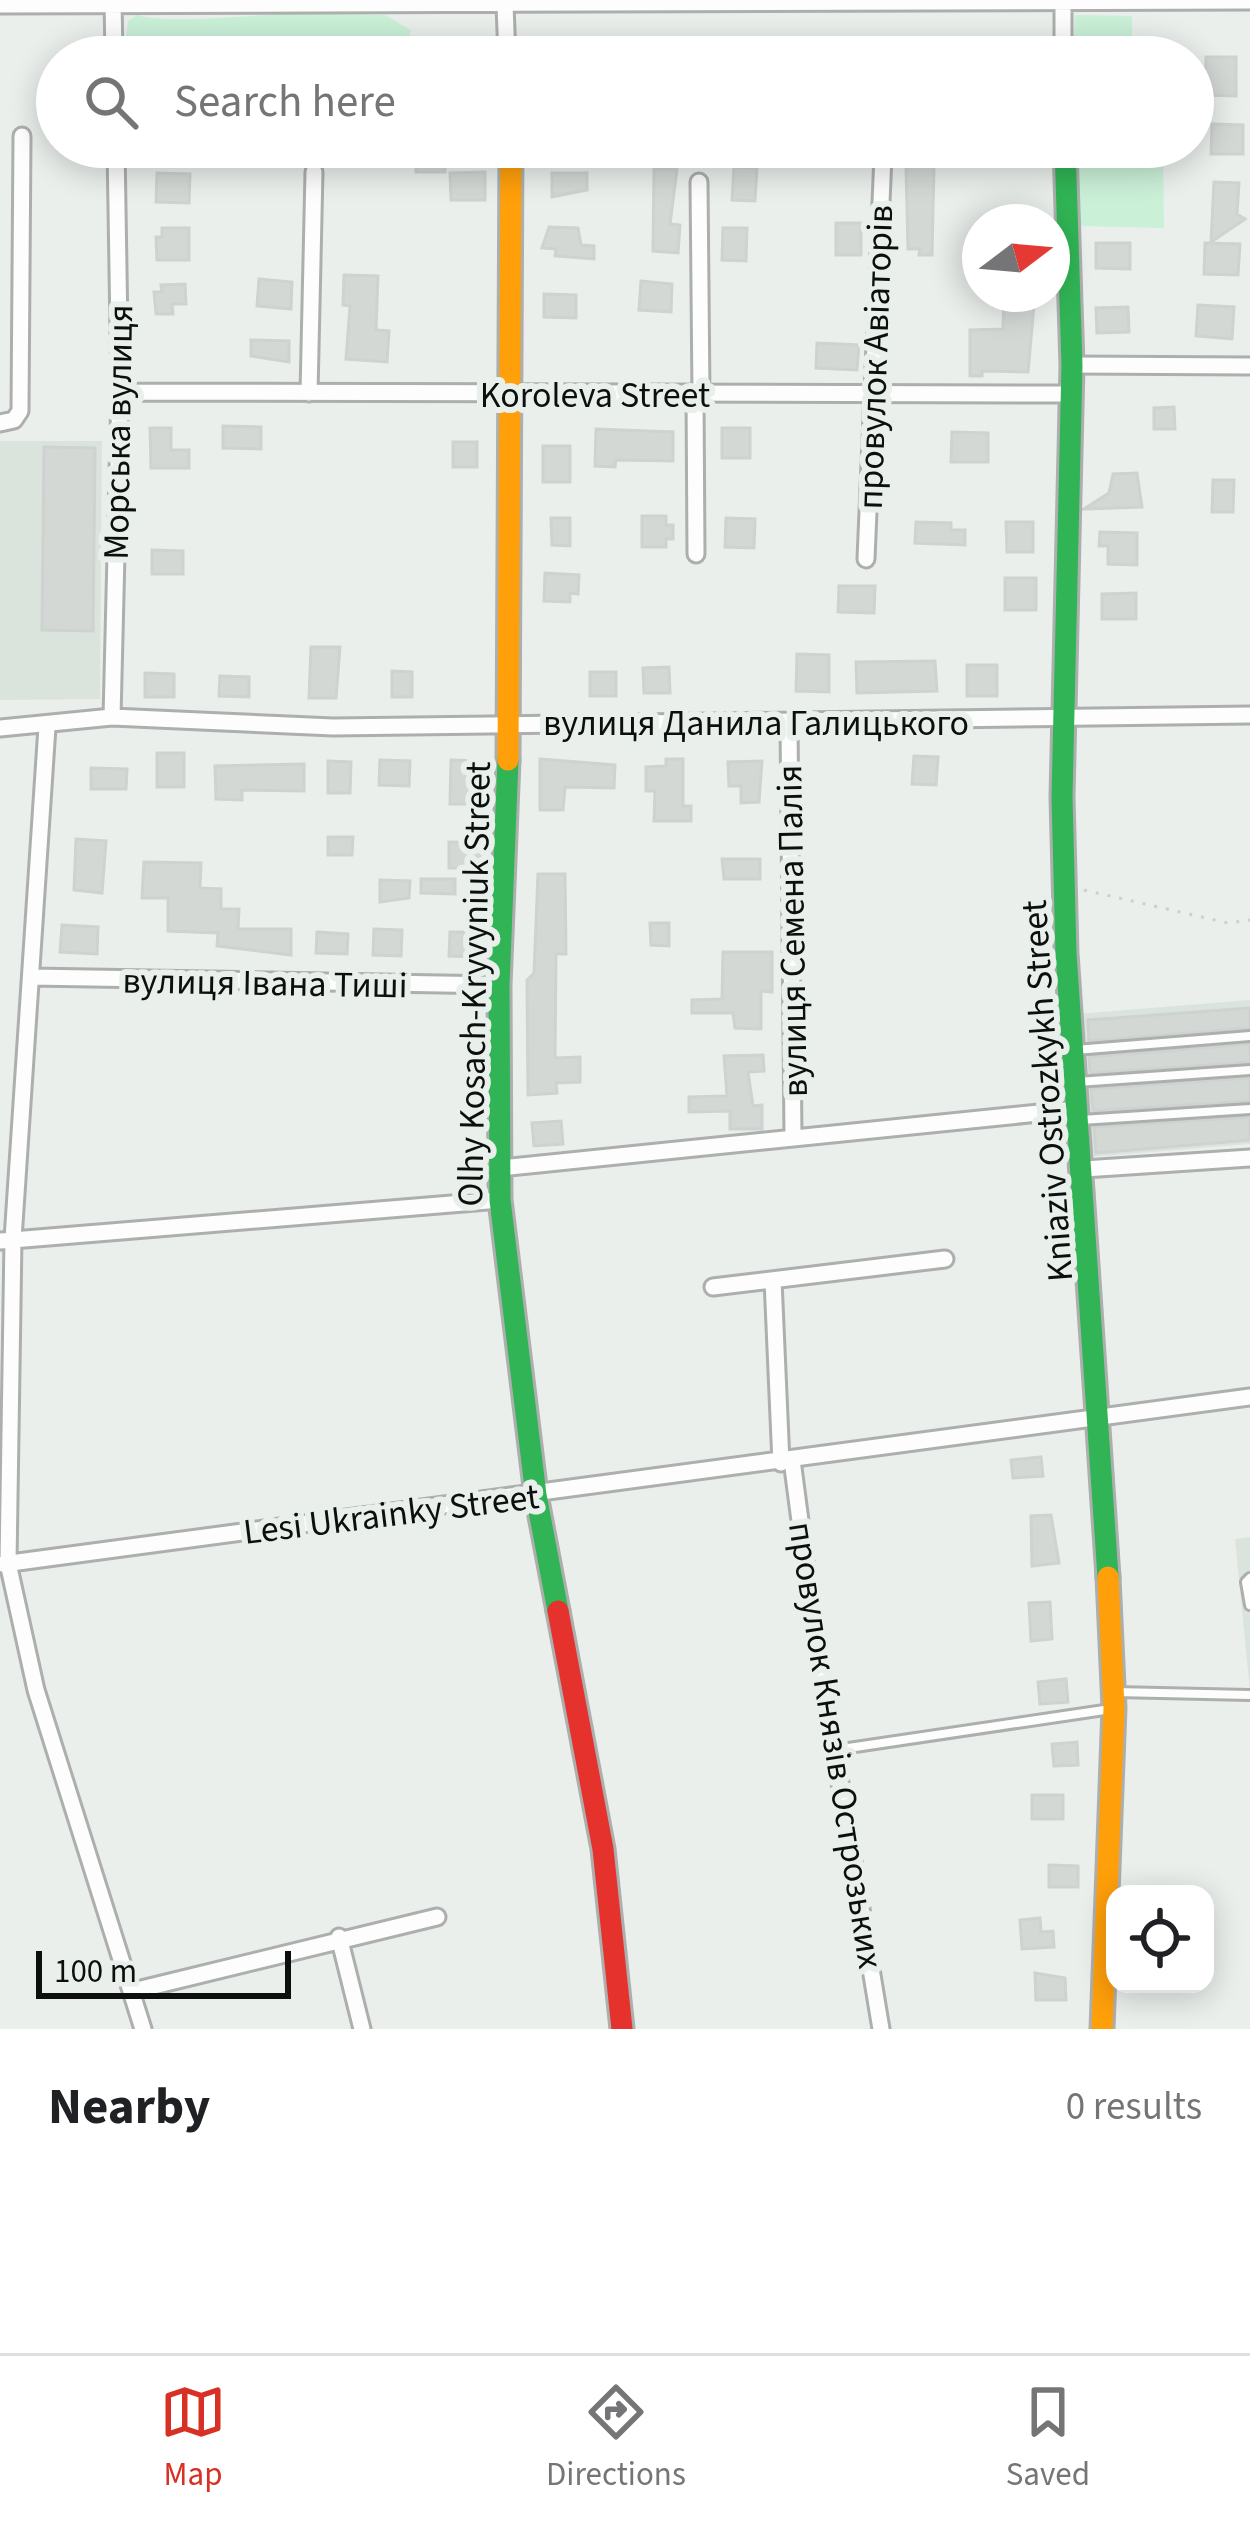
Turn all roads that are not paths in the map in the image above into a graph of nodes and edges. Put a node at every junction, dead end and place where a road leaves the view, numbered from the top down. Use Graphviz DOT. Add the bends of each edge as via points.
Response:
graph roads {
  1 [pos="1250,1"];
  2 [pos="564,2"];
  3 [pos="1062,2"];
  4 [pos="113,3"];
  5 [pos="0,5"];
  6 [pos="506,5"];
  7 [pos="114,36"];
  8 [pos="507,36"];
  9 [pos="1063,36"];
  10 [pos="22,136"];
  11 [pos="116,168"];
  12 [pos="511,168"];
  13 [pos="882,168"];
  14 [pos="1066,168"];
  15 [pos="314,172"];
  16 [pos="699,182"];
  17 [pos="1072,364"];
  18 [pos="1250,366"];
  19 [pos="120,392"];
  20 [pos="309,393"];
  21 [pos="698,394"];
  22 [pos="870,394"];
  23 [pos="1069,394"];
  24 [pos="506,396"];
  25 [pos="0,424"];
  26 [pos="696,554"];
  27 [pos="866,559"];
  28 [pos="1250,715"];
  29 [pos="112,717"];
  30 [pos="1063,718"];
  31 [pos="510,722"];
  32 [pos="789,724"];
  33 [pos="0,728"];
  34 [pos="46,728"];
  35 [pos="31,977"];
  36 [pos="499,985"];
  37 [pos="1250,1036"];
  38 [pos="1073,1050"];
  39 [pos="1250,1070"];
  40 [pos="1076,1082"];
  41 [pos="1250,1109"];
  42 [pos="1078,1114"];
  43 [pos="793,1138"];
  44 [pos="1250,1158"];
  45 [pos="500,1168"];
  46 [pos="1084,1169"];
  47 [pos="500,1200"];
  48 [pos="7,1240"];
  49 [pos="945,1259"];
  50 [pos="772,1280"];
  51 [pos="713,1287"];
  52 [pos="1250,1397"];
  53 [pos="1100,1417"];
  54 [pos="787,1461"];
  55 [pos="536,1495"];
  56 [pos="4,1563"];
  57 [pos="1250,1578"];
  58 [pos="1250,1605"];
  59 [pos="1250,1695"];
  60 [pos="1114,1700"];
  61 [pos="833,1750"];
  62 [pos="437,1917"];
  63 [pos="340,1937"];
  64 [pos="133,1991"];
  65 [pos="137,2028"];
  66 [pos="362,2029"];
  67 [pos="622,2029"];
  68 [pos="881,2029"];
  69 [pos="1102,2029"];
  1 -- 3 [label="street"];
  2 -- 3 [label="street"];
  2 -- 6 [label="street"];
  3 -- 9 [label="street"];
  4 -- 5 [label="street"];
  4 -- 6 [label="street"];
  4 -- 7 [label="street"];
  6 -- 8 [label="street"];
  10 -- 25 [label="street" via="20,411"];
  11 -- 19 [label="street, Морська вулиця"];
  12 -- 24 [label="street, Olhy Kosach-Kryvyniuk Street"];
  13 -- 22 [label="street, провулок Авіаторів"];
  14 -- 17 [label="street, Kniaziv Ostrozkykh Street"];
  15 -- 20 [label="street"];
  16 -- 21 [label="street"];
  17 -- 18 [label="street"];
  17 -- 23 [label="street, Kniaziv Ostrozkykh Street"];
  19 -- 20 [label="street, Koroleva Street"];
  19 -- 29 [label="street, Морська вулиця"];
  20 -- 24 [label="street, Koroleva Street"];
  21 -- 22 [label="street, Koroleva Street"];
  21 -- 24 [label="street, Koroleva Street"];
  21 -- 26 [label="street"];
  22 -- 23 [label="street, Koroleva Street"];
  22 -- 27 [label="street, провулок Авіаторів"];
  23 -- 30 [label="street, Kniaziv Ostrozkykh Street"];
  24 -- 31 [label="street, Olhy Kosach-Kryvyniuk Street"];
  28 -- 30 [label="street, вулиця Данила Галицького"];
  29 -- 31 [label="street, вулиця Данила Галицького" via="333,727"];
  29 -- 34 [label="street, вулиця Данила Галицького"];
  30 -- 32 [label="street, вулиця Данила Галицького"];
  30 -- 38 [label="street, Kniaziv Ostrozkykh Street"];
  31 -- 32 [label="street, вулиця Данила Галицького"];
  31 -- 36 [label="street, Olhy Kosach-Kryvyniuk Street"];
  32 -- 43 [label="street, вулиця Семена Палія"];
  33 -- 34 [label="street, вулиця Данила Галицького"];
  34 -- 35 [label="street"];
  35 -- 36 [label="street, вулиця Івана Тиші"];
  35 -- 48 [label="street"];
  36 -- 45 [label="street, Olhy Kosach-Kryvyniuk Street"];
  37 -- 38 [label="lane"];
  38 -- 40 [label="street, Kniaziv Ostrozkykh Street"];
  39 -- 40 [label="lane"];
  40 -- 42 [label="street, Kniaziv Ostrozkykh Street"];
  41 -- 42 [label="lane"];
  42 -- 43 [label="street"];
  42 -- 46 [label="street, Kniaziv Ostrozkykh Street"];
  43 -- 45 [label="street"];
  44 -- 46 [label="street"];
  45 -- 47 [label="street, Olhy Kosach-Kryvyniuk Street"];
  46 -- 53 [label="street, Kniaziv Ostrozkykh Street"];
  47 -- 48 [label="street"];
  47 -- 55 [label="street, Olhy Kosach-Kryvyniuk Street"];
  48 -- 56 [label="street"];
  49 -- 50 [label="street"];
  50 -- 51 [label="street"];
  50 -- 54 [label="street"];
  52 -- 53 [label="street, Lesi Ukrainky Street"];
  53 -- 54 [label="street, Lesi Ukrainky Street"];
  53 -- 60 [label="street, Kniaziv Ostrozkykh Street"];
  54 -- 55 [label="street, Lesi Ukrainky Street"];
  54 -- 61 [label="street, провулок Князів Острозьких"];
  55 -- 56 [label="street, Lesi Ukrainky Street"];
  55 -- 67 [label="street, Olhy Kosach-Kryvyniuk Street" via="603,1849"];
  56 -- 64 [label="street" via="36,1690"];
  57 -- 58 [label="lane"];
  59 -- 60 [label="lane"];
  60 -- 61 [label="lane"];
  60 -- 69 [label="street, Kniaziv Ostrozkykh Street"];
  61 -- 68 [label="street, провулок Князів Острозьких"];
  62 -- 63 [label="street"];
  63 -- 64 [label="street"];
  63 -- 66 [label="street"];
  64 -- 65 [label="street"];
}
